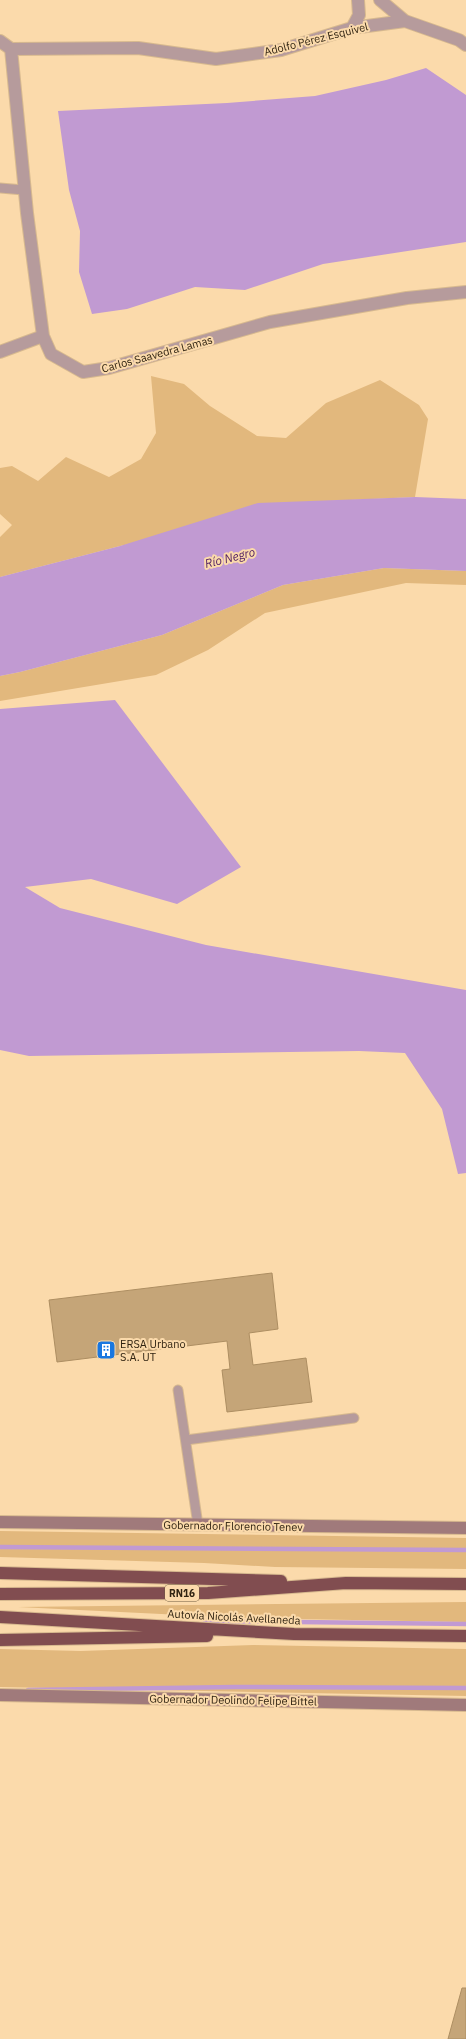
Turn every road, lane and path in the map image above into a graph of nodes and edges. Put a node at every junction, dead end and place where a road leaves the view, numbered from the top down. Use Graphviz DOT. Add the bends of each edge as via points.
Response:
graph roads {
  1 [pos="358,0"];
  2 [pos="380,0"];
  3 [pos="405,21"];
  4 [pos="352,28"];
  5 [pos="0,42"];
  6 [pos="466,45"];
  7 [pos="11,48"];
  8 [pos="0,188"];
  9 [pos="24,190"];
  10 [pos="466,292"];
  11 [pos="42,336"];
  12 [pos="0,352"];
  13 [pos="178,1390"];
  14 [pos="354,1418"];
  15 [pos="186,1440"];
  16 [pos="0,1522"];
  17 [pos="198,1525"];
  18 [pos="466,1528"];
  19 [pos="0,1573"];
  20 [pos="346,1583"];
  21 [pos="466,1584"];
  22 [pos="0,1594"];
  23 [pos="0,1617"];
  24 [pos="294,1634"];
  25 [pos="466,1636"];
  26 [pos="0,1640"];
  27 [pos="0,1695"];
  28 [pos="466,1705"];
  1 -- 4 [label="street" via="359,15"];
  2 -- 3 [label="street"];
  3 -- 4 [label="street, Adolfo Pérez Esquivel"];
  3 -- 6 [label="street" via="459,40"];
  4 -- 7 [label="street, Adolfo Pérez Esquivel" via="281,50 216,59 138,48"];
  5 -- 7 [label="street"];
  7 -- 9 [label="street, Carlos Saavedra Lamas"];
  8 -- 9 [label="lane"];
  9 -- 11 [label="street, Carlos Saavedra Lamas"];
  10 -- 11 [label="street, Carlos Saavedra Lamas" via="407,298 270,322 109,368 83,372 52,354"];
  11 -- 12 [label="street"];
  13 -- 15 [label="lane"];
  14 -- 15 [label="lane"];
  15 -- 17 [label="lane"];
  16 -- 17 [label="street, Gobernador Florencio Tenev"];
  17 -- 18 [label="street, Gobernador Florencio Tenev"];
  19 -- 20 [label="highway"];
  20 -- 21 [label="highway, Autovía Nicolás Avellaneda / RN16"];
  20 -- 22 [label="highway, Autovía Nicolás Avellaneda / RN16" via="208,1593"];
  23 -- 24 [label="highway, Autovía Nicolás Avellaneda"];
  24 -- 25 [label="highway, Autovía Nicolás Avellaneda"];
  24 -- 26 [label="highway"];
  27 -- 28 [label="street, Gobernador Deolindo Felipe Bittel"];
}
